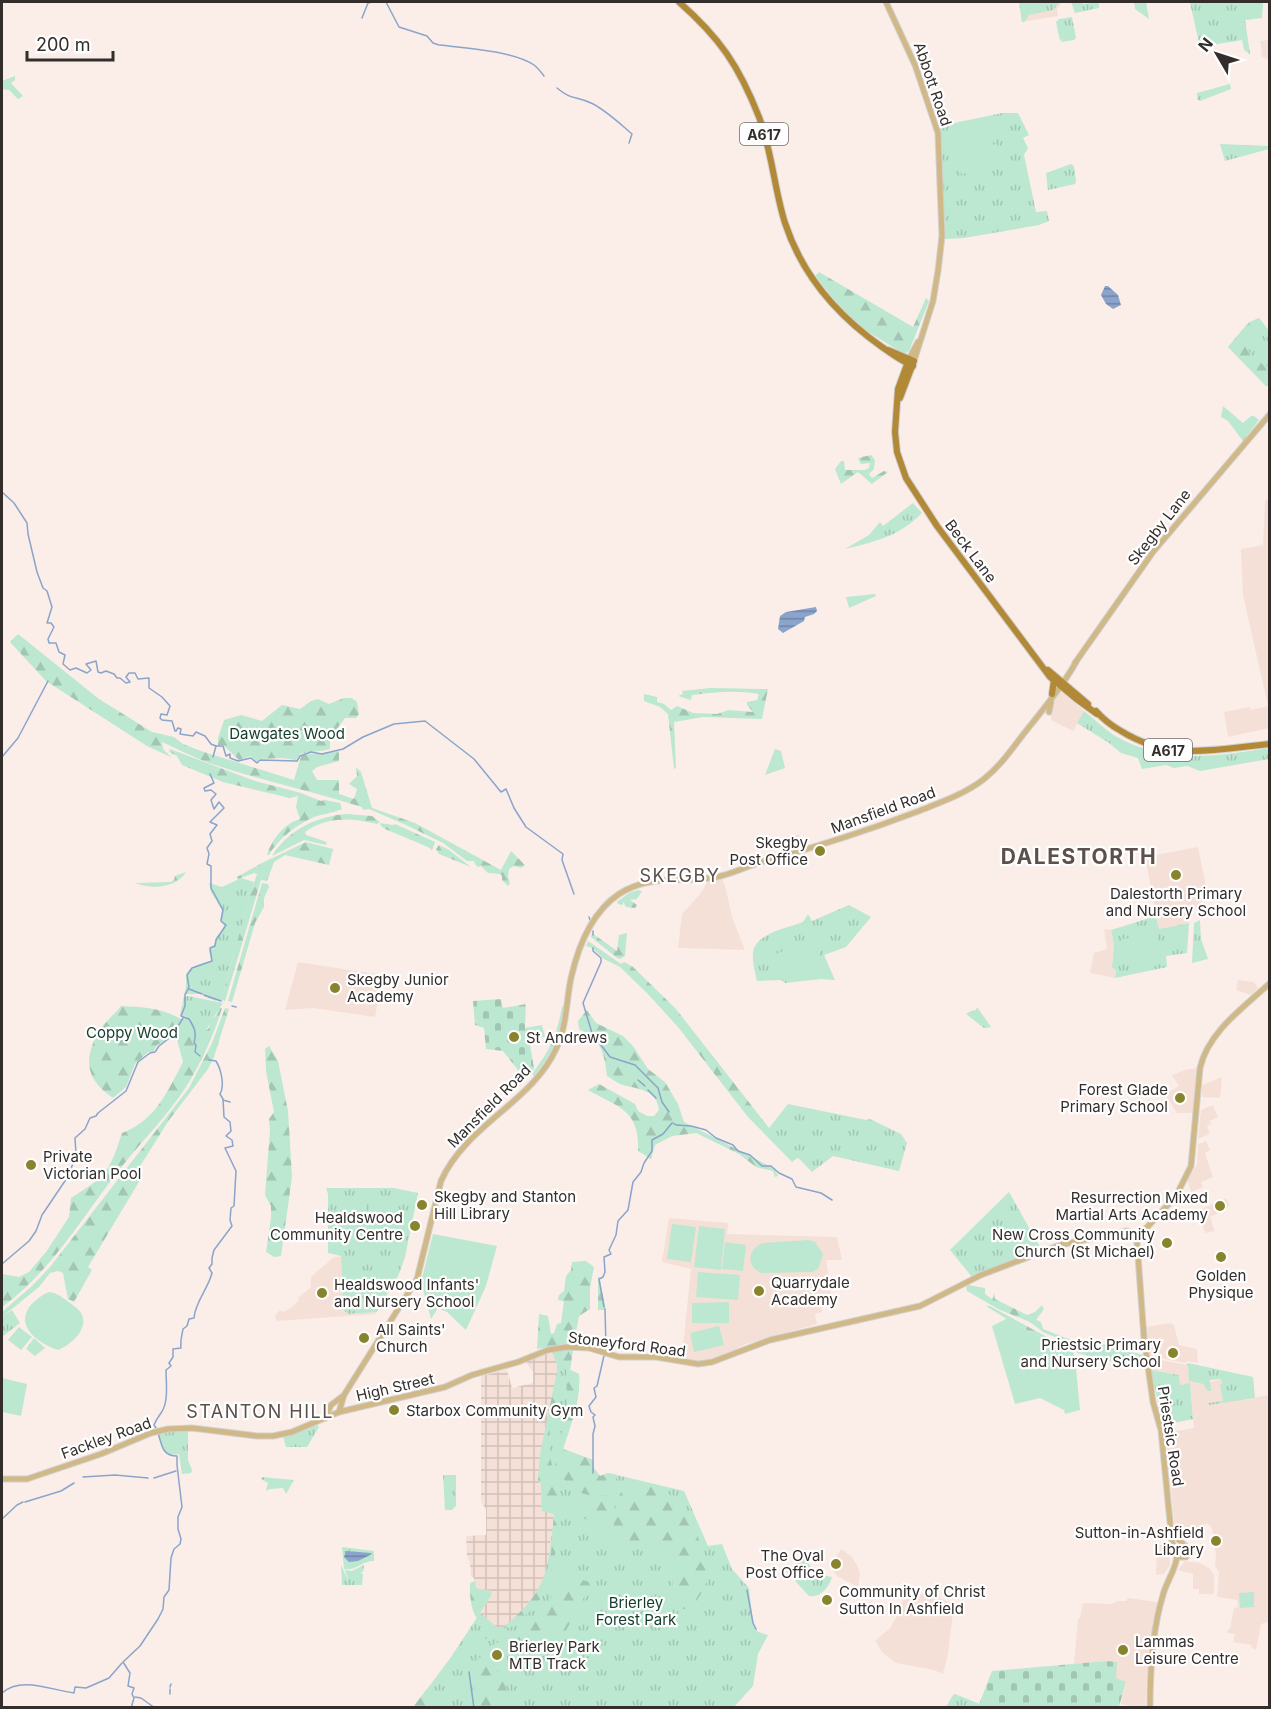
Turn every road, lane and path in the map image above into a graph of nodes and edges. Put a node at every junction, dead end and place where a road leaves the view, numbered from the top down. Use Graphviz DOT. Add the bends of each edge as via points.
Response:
graph roads {
  1 [pos="680,2"];
  2 [pos="886,2"];
  3 [pos="911,363"];
  4 [pos="1269,414"];
  5 [pos="895,440"];
  6 [pos="1060,683"];
  7 [pos="1052,696"];
  8 [pos="1048,712"];
  9 [pos="1269,739"];
  10 [pos="1269,744"];
  11 [pos="1247,746"];
  12 [pos="1269,982"];
  13 [pos="1140,1236"];
  14 [pos="455,1383"];
  15 [pos="344,1395"];
  16 [pos="336,1411"];
  17 [pos="2,1479"];
  18 [pos="1171,1533"];
  19 [pos="1184,1544"];
  20 [pos="1179,1554"];
  21 [pos="1150,1707"];
  1 -- 3 [label="highway, A617" via="727,51 748,91 760,120 785,223 816,283 856,328 893,356"];
  2 -- 3 [label="main road, Abbott Road" via="915,65 938,133 941,243 935,292"];
  3 -- 5 [label="highway, Abbott Road / A617" via="898,389"];
  4 -- 6 [label="main road, Skegby Lane" via="1161,542"];
  5 -- 6 [label="highway, Beck Lane / A617" via="900,464 922,504"];
  6 -- 7 [label="highway"];
  6 -- 11 [label="highway, A617" via="1133,739 1151,746 1198,752"];
  7 -- 8 [label="main road"];
  7 -- 15 [label="main road, Mansfield Road" via="996,769 959,795 806,851 721,876 645,883 610,901 590,926 578,956 556,1050 521,1093 466,1143 446,1170 417,1279"];
  9 -- 11 [label="highway, A617"];
  10 -- 11 [label="highway, A617"];
  12 -- 13 [label="main road" via="1204,1052 1191,1166 1176,1196"];
  13 -- 14 [label="main road, Stoneyford Road" via="1127,1232 1060,1245 981,1275 920,1306 770,1340 712,1362 619,1357 582,1347 556,1349"];
  13 -- 18 [label="main road, Priestsic Road" via="1137,1242 1144,1338 1161,1430"];
  14 -- 16 [label="main road, High Street"];
  15 -- 16 [label="main road, Mansfield Road"];
  15 -- 16 [label="main road, Mansfield Road" via="333,1404"];
  16 -- 17 [label="main road, Fackley Road" via="325,1419 273,1436 192,1428 158,1431 27,1479"];
  18 -- 19 [label="main road"];
  18 -- 20 [label="main road, Priestsic Road"];
  19 -- 20 [label="main road" via="1179,1546"];
  19 -- 20 [label="main road" via="1190,1552 1187,1557"];
  20 -- 21 [label="main road" via="1162,1596"];
}
